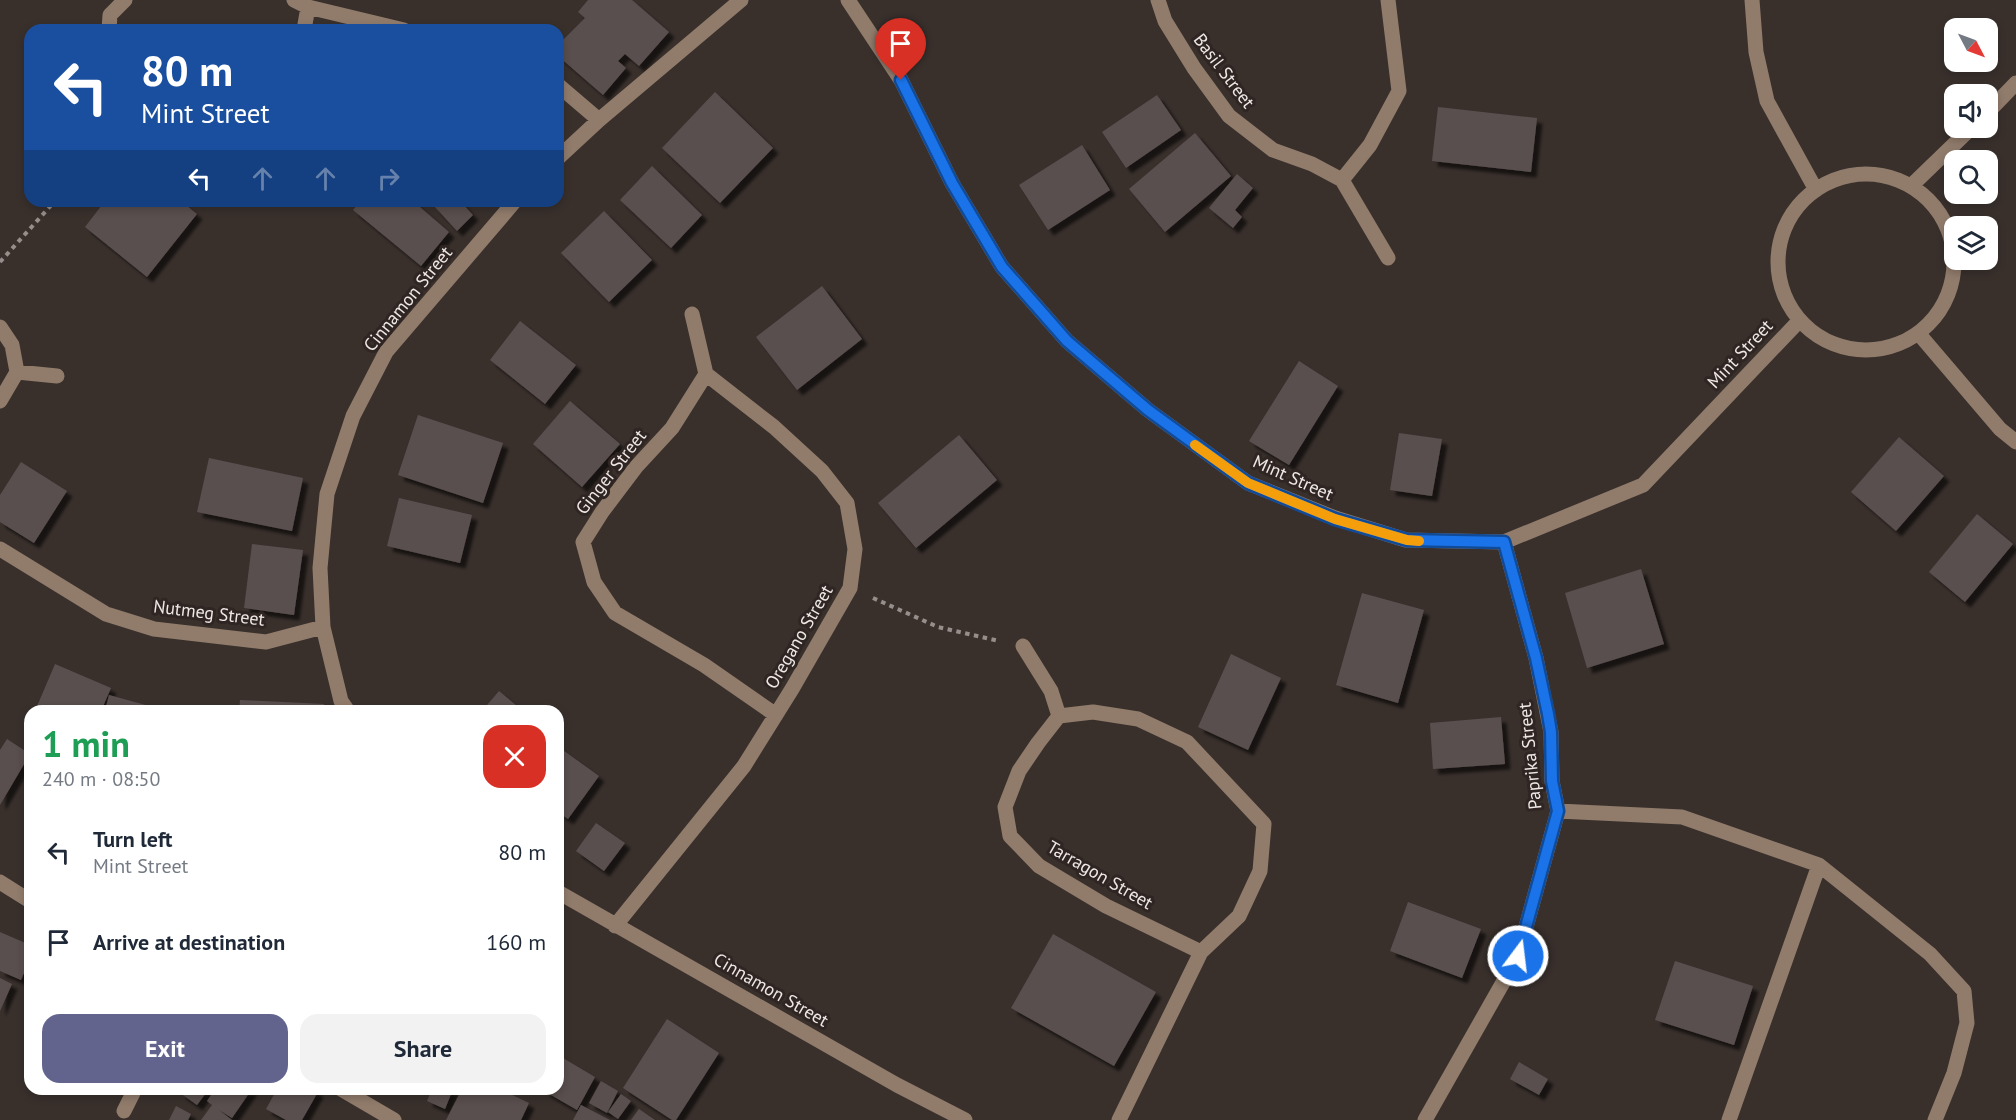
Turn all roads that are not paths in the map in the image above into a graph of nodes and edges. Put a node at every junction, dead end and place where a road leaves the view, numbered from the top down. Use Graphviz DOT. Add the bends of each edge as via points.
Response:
graph roads {
  1 [pos="125,0"];
  2 [pos="741,0"];
  3 [pos="848,0"];
  4 [pos="1158,0"];
  5 [pos="1388,0"];
  6 [pos="1752,0"];
  7 [pos="301,4"];
  8 [pos="109,24"];
  9 [pos="303,24"];
  10 [pos="380,24"];
  11 [pos="2016,83"];
  12 [pos="564,90"];
  13 [pos="1998,102"];
  14 [pos="598,120"];
  15 [pos="1961,138"];
  16 [pos="564,152"];
  17 [pos="1342,180"];
  18 [pos="1911,186"];
  19 [pos="1816,190"];
  20 [pos="509,207"];
  21 [pos="1388,258"];
  22 [pos="692,314"];
  23 [pos="1799,321"];
  24 [pos="0,327"];
  25 [pos="1919,334"];
  26 [pos="17,372"];
  27 [pos="706,374"];
  28 [pos="57,376"];
  29 [pos="0,401"];
  30 [pos="2016,442"];
  31 [pos="1504,542"];
  32 [pos="0,549"];
  33 [pos="323,627"];
  34 [pos="1023,646"];
  35 [pos="343,705"];
  36 [pos="776,715"];
  37 [pos="1059,716"];
  38 [pos="1558,811"];
  39 [pos="1819,865"];
  40 [pos="0,882"];
  41 [pos="564,896"];
  42 [pos="24,897"];
  43 [pos="615,926"];
  44 [pos="1201,952"];
  45 [pos="132,1095"];
  46 [pos="351,1095"];
  47 [pos="124,1111"];
  48 [pos="394,1120"];
  49 [pos="964,1120"];
  50 [pos="1119,1120"];
  51 [pos="1425,1120"];
  52 [pos="1730,1120"];
  53 [pos="1935,1120"];
  1 -- 8 [label="street" via="110,15"];
  2 -- 14 [label="street"];
  3 -- 31 [label="street, Mint Street" via="901,80 952,183 1002,267 1067,341 1148,410 1248,483 1335,519 1407,540"];
  4 -- 17 [label="street, Basil Street" via="1165,21 1229,116 1273,150"];
  5 -- 17 [label="street" via="1399,91 1370,145"];
  6 -- 19 [label="street" via="1756,52 1767,101"];
  7 -- 9 [label="street"];
  7 -- 10 [label="street"];
  11 -- 13 [label="street"];
  12 -- 14 [label="street"];
  14 -- 16 [label="street"];
  15 -- 18 [label="street"];
  17 -- 21 [label="street"];
  18 -- 19 [label="street" via="1888,176 1863,174 1838,178"];
  18 -- 25 [label="street" via="1933,204 1948,228 1954,257 1951,286 1943,304"];
  19 -- 23 [label="street" via="1797,206 1784,227 1778,252 1780,285"];
  20 -- 33 [label="street, Cinnamon Street" via="386,352 352,416 327,494 320,568"];
  22 -- 27 [label="street"];
  23 -- 25 [label="street" via="1819,339 1843,348 1869,351 1896,346"];
  23 -- 31 [label="street, Mint Street" via="1643,486"];
  24 -- 26 [label="street" via="12,345"];
  25 -- 30 [label="street" via="2000,429"];
  26 -- 28 [label="street"];
  26 -- 29 [label="street"];
  27 -- 36 [label="street, Oregano Street" via="782,434 822,471 847,503 855,549 850,588"];
  27 -- 36 [label="street, Ginger Street" via="672,428 636,467 583,542 594,582 615,613 704,665"];
  31 -- 38 [label="street, Paprika Street" via="1536,658 1551,732 1552,781"];
  32 -- 33 [label="street, Nutmeg Street" via="106,614 154,629 266,642"];
  33 -- 35 [label="street, Cinnamon Street"];
  34 -- 37 [label="street" via="1051,691"];
  36 -- 43 [label="street, Oregano Street" via="744,766"];
  37 -- 44 [label="street, Tarragon Street" via="1019,771 1005,807 1010,836 1040,866 1106,906"];
  37 -- 44 [label="street" via="1093,712 1138,719 1187,742 1264,824 1260,871 1239,916"];
  38 -- 39 [label="street" via="1682,817"];
  38 -- 51 [label="street, Paprika Street" via="1518,956"];
  39 -- 52 [label="street"];
  39 -- 53 [label="street" via="1930,954 1964,991 1967,1023 1954,1073"];
  40 -- 42 [label="street"];
  41 -- 43 [label="street, Cinnamon Street"];
  43 -- 49 [label="street, Cinnamon Street"];
  44 -- 50 [label="street"];
  45 -- 47 [label="street"];
  46 -- 48 [label="street"];
}
